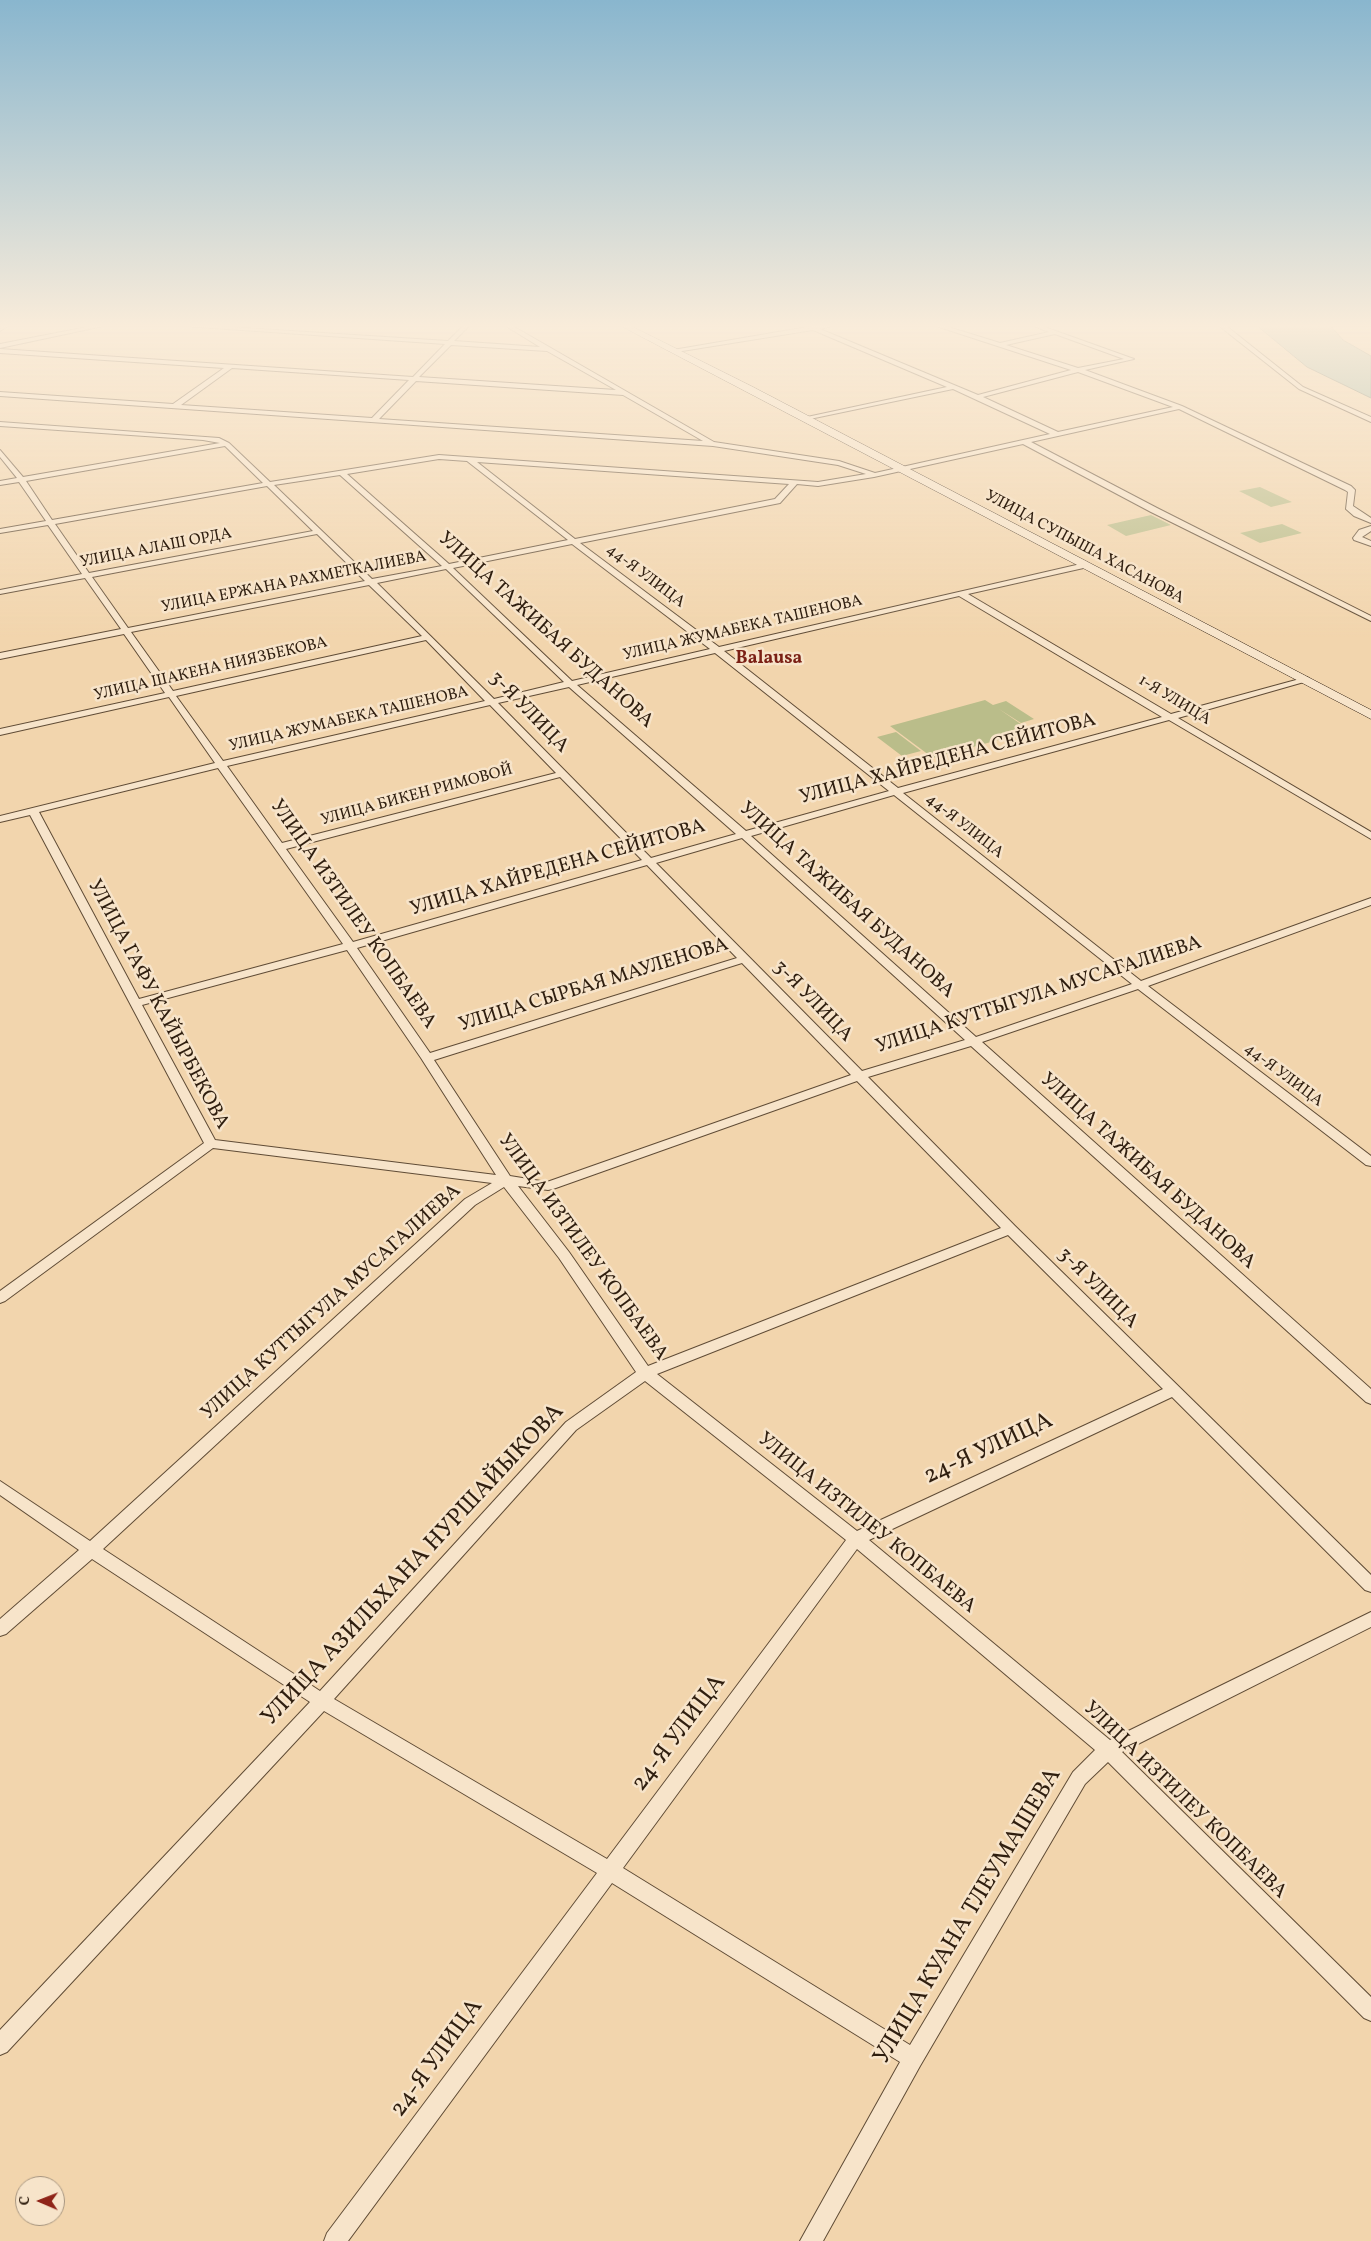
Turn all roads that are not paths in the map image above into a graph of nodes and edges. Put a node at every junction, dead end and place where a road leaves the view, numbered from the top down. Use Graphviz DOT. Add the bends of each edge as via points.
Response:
graph roads {
  1 [pos="81,430"];
  2 [pos="509,430"];
  3 [pos="688,430"];
  4 [pos="828,430"];
  5 [pos="1047,430"];
  6 [pos="1076,430"];
  7 [pos="1227,430"];
  8 [pos="1056,434"];
  9 [pos="1023,441"];
  10 [pos="227,444"];
  11 [pos="713,444"];
  12 [pos="0,452"];
  13 [pos="469,458"];
  14 [pos="901,468"];
  15 [pos="341,472"];
  16 [pos="874,475"];
  17 [pos="21,479"];
  18 [pos="0,482"];
  19 [pos="795,482"];
  20 [pos="269,484"];
  21 [pos="49,522"];
  22 [pos="1371,522"];
  23 [pos="1371,528"];
  24 [pos="0,531"];
  25 [pos="318,532"];
  26 [pos="573,541"];
  27 [pos="1371,544"];
  28 [pos="1085,565"];
  29 [pos="447,566"];
  30 [pos="87,576"];
  31 [pos="371,581"];
  32 [pos="0,592"];
  33 [pos="961,594"];
  34 [pos="1371,620"];
  35 [pos="127,630"];
  36 [pos="428,637"];
  37 [pos="716,649"];
  38 [pos="0,656"];
  39 [pos="1307,680"];
  40 [pos="572,685"];
  41 [pos="172,694"];
  42 [pos="492,702"];
  43 [pos="1371,715"];
  44 [pos="1171,717"];
  45 [pos="0,732"];
  46 [pos="222,764"];
  47 [pos="562,774"];
  48 [pos="895,792"];
  49 [pos="33,811"];
  50 [pos="0,819"];
  51 [pos="744,835"];
  52 [pos="1371,836"];
  53 [pos="280,847"];
  54 [pos="648,862"];
  55 [pos="1371,901"];
  56 [pos="350,946"];
  57 [pos="744,959"];
  58 [pos="1140,985"];
  59 [pos="136,1003"];
  60 [pos="974,1041"];
  61 [pos="428,1058"];
  62 [pos="859,1076"];
  63 [pos="211,1144"];
  64 [pos="1371,1162"];
  65 [pos="506,1180"];
  66 [pos="1010,1229"];
  67 [pos="0,1298"];
  68 [pos="645,1373"];
  69 [pos="1174,1390"];
  70 [pos="1371,1398"];
  71 [pos="0,1487"];
  72 [pos="856,1540"];
  73 [pos="91,1550"];
  74 [pos="1371,1584"];
  75 [pos="1371,1619"];
  76 [pos="0,1629"];
  77 [pos="322,1701"];
  78 [pos="1108,1750"];
  79 [pos="609,1870"];
  80 [pos="1371,2011"];
  81 [pos="0,2045"];
  82 [pos="913,2059"];
  83 [pos="335,2241"];
  84 [pos="811,2241"];
  1 -- 10 [label="street" via="203,438"];
  2 -- 11 [label="street"];
  3 -- 11 [label="street"];
  4 -- 14 [label="street, УЛИЦА СУПЫША ХАСАНОВА"];
  5 -- 8 [label="street"];
  6 -- 8 [label="street"];
  7 -- 22 [label="street" via="1348,488 1352,492 1349,507"];
  8 -- 9 [label="street"];
  9 -- 14 [label="street"];
  9 -- 34 [label="street"];
  10 -- 17 [label="street"];
  10 -- 20 [label="street, 3-Я УЛИЦА"];
  11 -- 16 [label="street" via="840,463"];
  12 -- 17 [label="street, УЛИЦА ИЗТИЛЕУ КОПБАЕВА"];
  13 -- 15 [label="street" via="438,457"];
  13 -- 19 [label="street"];
  13 -- 26 [label="street, 44-Я УЛИЦА"];
  14 -- 16 [label="street"];
  14 -- 28 [label="street, УЛИЦА СУПЫША ХАСАНОВА"];
  15 -- 20 [label="street"];
  15 -- 29 [label="street, УЛИЦА ТАЖИБАЯ БУДАНОВА"];
  16 -- 19 [label="street" via="818,484"];
  17 -- 18 [label="street"];
  17 -- 21 [label="street, УЛИЦА ИЗТИЛЕУ КОПБАЕВА"];
  19 -- 26 [label="street, УЛИЦА ЕРЖАНА РАХМЕТКАЛИЕВА" via="777,501"];
  20 -- 21 [label="street"];
  20 -- 25 [label="street, 3-Я УЛИЦА"];
  21 -- 24 [label="street"];
  21 -- 30 [label="street, УЛИЦА ИЗТИЛЕУ КОПБАЕВА"];
  23 -- 27 [label="street" via="1357,538"];
  25 -- 30 [label="street, УЛИЦА АЛАШ ОРДА"];
  25 -- 31 [label="street, 3-Я УЛИЦА"];
  26 -- 29 [label="street, УЛИЦА ЕРЖАНА РАХМЕТКАЛИЕВА"];
  26 -- 37 [label="street, 44-Я УЛИЦА"];
  28 -- 33 [label="street, УЛИЦА ЖУМАБЕКА ТАШЕНОВА"];
  28 -- 39 [label="street, УЛИЦА СУПЫША ХАСАНОВА"];
  29 -- 31 [label="street, УЛИЦА ЕРЖАНА РАХМЕТКАЛИЕВА"];
  29 -- 40 [label="street, УЛИЦА ТАЖИБАЯ БУДАНОВА"];
  30 -- 32 [label="street, УЛИЦА АЛАШ ОРДА"];
  30 -- 35 [label="street, УЛИЦА ИЗТИЛЕУ КОПБАЕВА"];
  31 -- 35 [label="street, УЛИЦА ЕРЖАНА РАХМЕТКАЛИЕВА"];
  31 -- 36 [label="street, 3-Я УЛИЦА"];
  33 -- 37 [label="street, УЛИЦА ЖУМАБЕКА ТАШЕНОВА"];
  33 -- 44 [label="street, 1-Я УЛИЦА"];
  35 -- 38 [label="street, УЛИЦА ЕРЖАНА РАХМЕТКАЛИЕВА"];
  35 -- 41 [label="street, УЛИЦА ИЗТИЛЕУ КОПБАЕВА"];
  36 -- 41 [label="street, УЛИЦА ШАКЕНА НИЯЗБЕКОВА"];
  36 -- 42 [label="street, 3-Я УЛИЦА"];
  37 -- 40 [label="street, УЛИЦА ЖУМАБЕКА ТАШЕНОВА"];
  37 -- 48 [label="street, 44-Я УЛИЦА"];
  39 -- 43 [label="street, УЛИЦА СУПЫША ХАСАНОВА"];
  39 -- 44 [label="street, УЛИЦА ХАЙРЕДЕНА СЕЙИТОВА"];
  40 -- 42 [label="street, УЛИЦА ЖУМАБЕКА ТАШЕНОВА"];
  40 -- 51 [label="street, УЛИЦА ТАЖИБАЯ БУДАНОВА"];
  41 -- 45 [label="street, УЛИЦА ШАКЕНА НИЯЗБЕКОВА"];
  41 -- 46 [label="street, УЛИЦА ИЗТИЛЕУ КОПБАЕВА"];
  42 -- 46 [label="street, УЛИЦА ЖУМАБЕКА ТАШЕНОВА"];
  42 -- 47 [label="street, 3-Я УЛИЦА"];
  44 -- 48 [label="street, УЛИЦА ХАЙРЕДЕНА СЕЙИТОВА"];
  44 -- 52 [label="street, 1-Я УЛИЦА"];
  46 -- 49 [label="street, УЛИЦА ЖУМАБЕКА ТАШЕНОВА"];
  46 -- 53 [label="street, УЛИЦА ИЗТИЛЕУ КОПБАЕВА"];
  47 -- 53 [label="street, УЛИЦА БИКЕН РИМОВОЙ"];
  47 -- 54 [label="street, 3-Я УЛИЦА"];
  48 -- 51 [label="street, УЛИЦА ХАЙРЕДЕНА СЕЙИТОВА"];
  48 -- 58 [label="street, 44-Я УЛИЦА"];
  49 -- 50 [label="street, УЛИЦА ЖУМАБЕКА ТАШЕНОВА"];
  49 -- 59 [label="street, УЛИЦА ГАФУ КАЙЫРБЕКОВА"];
  51 -- 54 [label="street, УЛИЦА ХАЙРЕДЕНА СЕЙИТОВА"];
  51 -- 60 [label="street, УЛИЦА ТАЖИБАЯ БУДАНОВА"];
  53 -- 56 [label="street, УЛИЦА ИЗТИЛЕУ КОПБАЕВА"];
  54 -- 56 [label="street, УЛИЦА ХАЙРЕДЕНА СЕЙИТОВА"];
  54 -- 57 [label="street, 3-Я УЛИЦА"];
  55 -- 58 [label="street, УЛИЦА КУТТЫГУЛА МУСАГАЛИЕВА"];
  56 -- 59 [label="street, УЛИЦА ХАЙРЕДЕНА СЕЙИТОВА"];
  56 -- 61 [label="street, УЛИЦА ИЗТИЛЕУ КОПБАЕВА"];
  57 -- 61 [label="street, УЛИЦА СЫРБАЯ МАУЛЕНОВА"];
  57 -- 62 [label="street, 3-Я УЛИЦА"];
  58 -- 60 [label="street, УЛИЦА КУТТЫГУЛА МУСАГАЛИЕВА"];
  58 -- 64 [label="street, 44-Я УЛИЦА"];
  59 -- 63 [label="street, УЛИЦА ГАФУ КАЙЫРБЕКОВА"];
  60 -- 62 [label="street, УЛИЦА КУТТЫГУЛА МУСАГАЛИЕВА"];
  60 -- 70 [label="street, УЛИЦА ТАЖИБАЯ БУДАНОВА"];
  61 -- 65 [label="street, УЛИЦА ИЗТИЛЕУ КОПБАЕВА"];
  62 -- 65 [label="street, УЛИЦА КУТТЫГУЛА МУСАГАЛИЕВА" via="548,1186"];
  62 -- 66 [label="street, 3-Я УЛИЦА"];
  63 -- 65 [label="street"];
  63 -- 67 [label="street, УЛИЦА ГАФУ КАЙЫРБЕКОВА"];
  65 -- 68 [label="street, УЛИЦА ИЗТИЛЕУ КОПБАЕВА" via="564,1255"];
  65 -- 73 [label="street, УЛИЦА КУТТЫГУЛА МУСАГАЛИЕВА" via="470,1202"];
  66 -- 68 [label="street, УЛИЦА АЗИЛЬХАНА НУРШАЙЫКОВА"];
  66 -- 69 [label="street, 3-Я УЛИЦА"];
  68 -- 72 [label="street, УЛИЦА ИЗТИЛЕУ КОПБАЕВА"];
  68 -- 77 [label="street, УЛИЦА АЗИЛЬХАНА НУРШАЙЫКОВА" via="570,1426"];
  69 -- 72 [label="street, 24-Я УЛИЦА"];
  69 -- 74 [label="street, 3-Я УЛИЦА"];
  71 -- 73 [label="street"];
  72 -- 78 [label="street, УЛИЦА ИЗТИЛЕУ КОПБАЕВА"];
  72 -- 79 [label="street, 24-Я УЛИЦА"];
  73 -- 76 [label="street, УЛИЦА КУТТЫГУЛА МУСАГАЛИЕВА"];
  73 -- 77 [label="street"];
  75 -- 78 [label="street, УЛИЦА КУАНА ТЛЕУМАШЕВА"];
  77 -- 79 [label="street"];
  77 -- 81 [label="street, УЛИЦА АЗИЛЬХАНА НУРШАЙЫКОВА"];
  78 -- 80 [label="street, УЛИЦА ИЗТИЛЕУ КОПБАЕВА"];
  78 -- 82 [label="street, УЛИЦА КУАНА ТЛЕУМАШЕВА" via="1079,1778"];
  79 -- 82 [label="street"];
  79 -- 83 [label="street, 24-Я УЛИЦА"];
  82 -- 84 [label="street, УЛИЦА КУАНА ТЛЕУМАШЕВА"];
}
